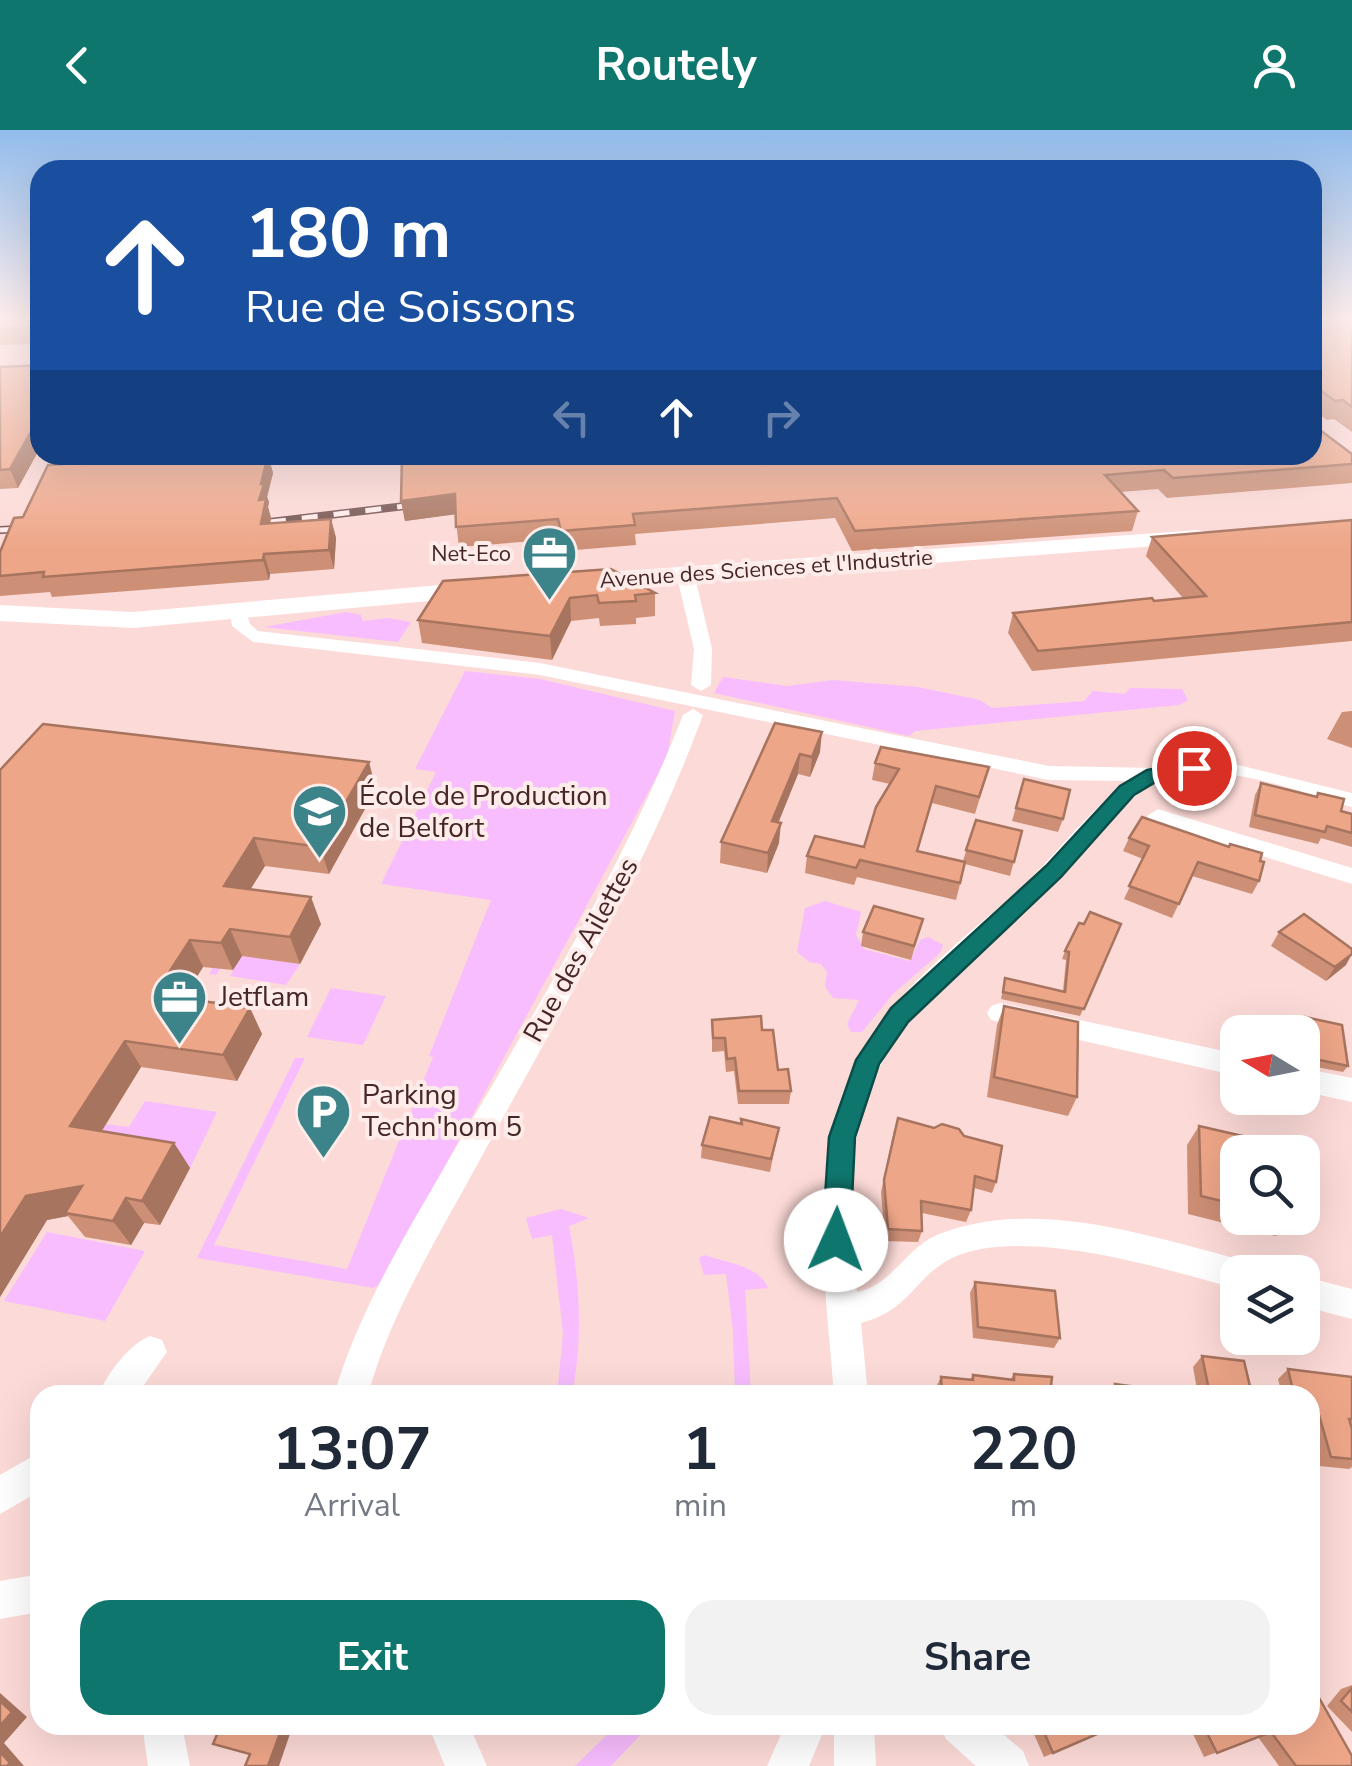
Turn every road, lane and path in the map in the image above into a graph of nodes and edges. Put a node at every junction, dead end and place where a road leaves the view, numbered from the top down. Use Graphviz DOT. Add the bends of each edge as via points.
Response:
graph roads {
  1 [pos="1222,535"];
  2 [pos="686,577"];
  3 [pos="546,585"];
  4 [pos="509,587"];
  5 [pos="239,612"];
  6 [pos="0,614"];
  7 [pos="701,685"];
  8 [pos="693,714"];
  9 [pos="1154,774"];
  10 [pos="1352,800"];
  11 [pos="1158,816"];
  12 [pos="1352,876"];
  13 [pos="1000,1013"];
  14 [pos="1220,1060"];
  15 [pos="1320,1083"];
  16 [pos="1352,1090"];
  17 [pos="1220,1269"];
  18 [pos="1320,1296"];
  19 [pos="1352,1304"];
  20 [pos="844,1308"];
  21 [pos="150,1352"];
  22 [pos="123,1385"];
  23 [pos="354,1385"];
  24 [pos="850,1385"];
  25 [pos="30,1476"];
  26 [pos="0,1496"];
  27 [pos="30,1594"];
  28 [pos="0,1600"];
  29 [pos="164,1735"];
  30 [pos="452,1735"];
  31 [pos="802,1735"];
  32 [pos="854,1735"];
  33 [pos="972,1735"];
  34 [pos="170,1766"];
  35 [pos="466,1766"];
  36 [pos="788,1766"];
  37 [pos="855,1766"];
  38 [pos="1008,1766"];
  1 -- 2 [label="street, Avenue des Sciences et l'Industrie"];
  2 -- 3 [label="street, Avenue des Sciences et l'Industrie"];
  2 -- 7 [label="street" via="704,649"];
  4 -- 5 [label="street"];
  5 -- 6 [label="street" via="93,621"];
  5 -- 9 [label="street" via="254,636 540,668 1048,773"];
  8 -- 23 [label="street, Rue des Ailettes" via="653,815 432,1218"];
  9 -- 10 [label="street" via="1194,768 1239,772"];
  9 -- 20 [label="street" via="1127,790 1054,872 900,1015 868,1060 842,1137 836,1240"];
  11 -- 12 [label="street"];
  13 -- 14 [label="street"];
  15 -- 16 [label="street"];
  17 -- 20 [label="street" via="1133,1246 977,1234 937,1250 887,1299"];
  18 -- 19 [label="street"];
  20 -- 24 [label="street"];
  21 -- 22 [label="street"];
  25 -- 26 [label="street"];
  27 -- 28 [label="street"];
  29 -- 34 [label="street"];
  30 -- 35 [label="street"];
  31 -- 36 [label="street"];
  32 -- 37 [label="street"];
  33 -- 38 [label="street"];
}
